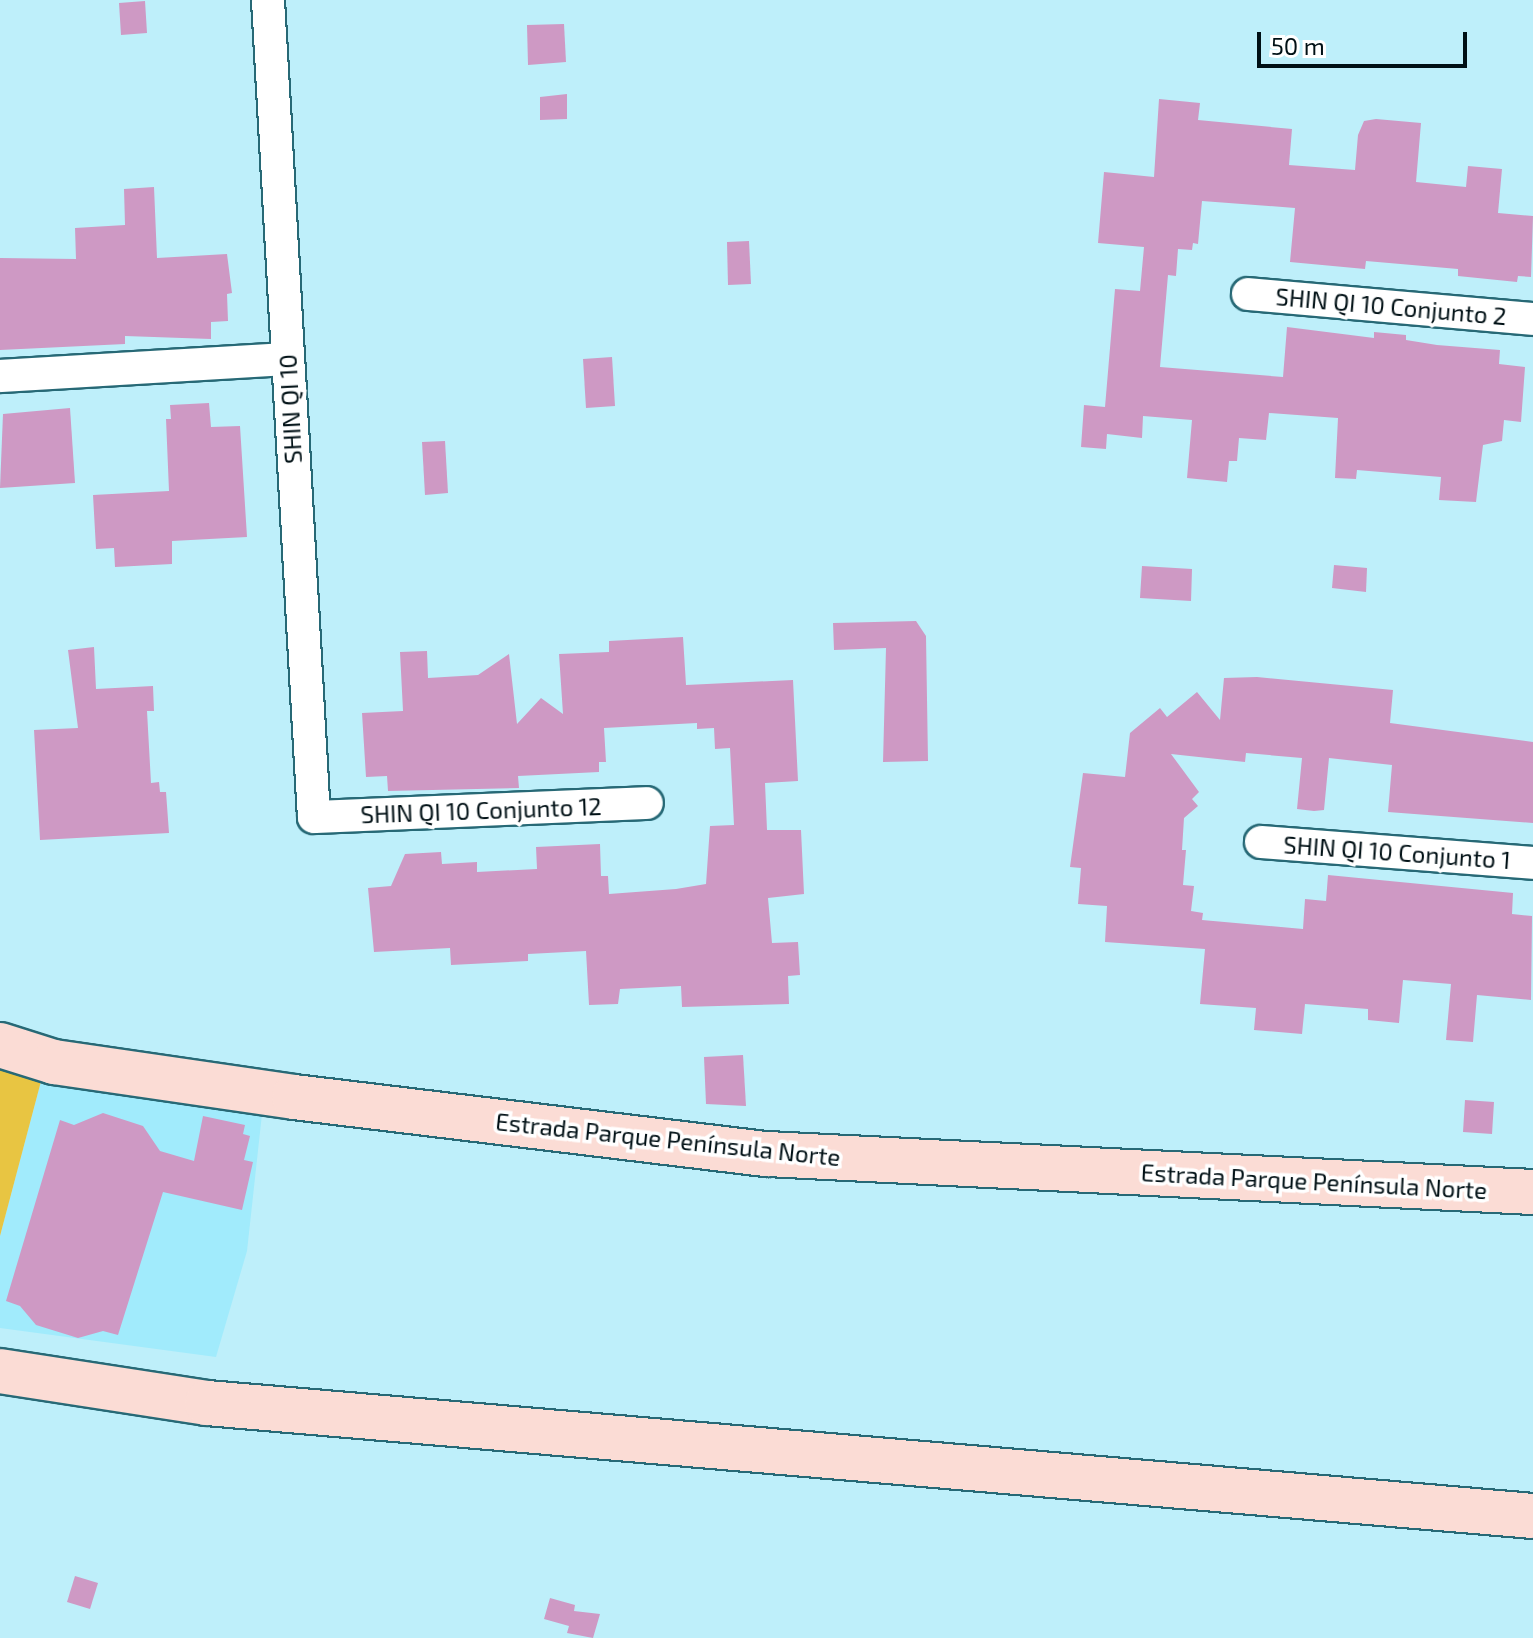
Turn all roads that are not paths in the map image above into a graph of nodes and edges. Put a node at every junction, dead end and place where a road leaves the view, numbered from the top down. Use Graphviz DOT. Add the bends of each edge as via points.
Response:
graph roads {
  1 [pos="268,0"];
  2 [pos="1248,294"];
  3 [pos="1533,319"];
  4 [pos="287,359"];
  5 [pos="0,376"];
  6 [pos="647,803"];
  7 [pos="314,817"];
  8 [pos="1261,842"];
  9 [pos="1533,863"];
  10 [pos="0,1045"];
  11 [pos="1533,1192"];
  12 [pos="0,1371"];
  13 [pos="1533,1516"];
  1 -- 4 [label="street, SHIN QI 10"];
  2 -- 3 [label="street, SHIN QI 10 Conjunto 2"];
  4 -- 5 [label="street"];
  4 -- 7 [label="street, SHIN QI 10"];
  6 -- 7 [label="street, SHIN QI 10 Conjunto 12"];
  8 -- 9 [label="street, SHIN QI 10 Conjunto 1"];
  10 -- 11 [label="main road, Estrada Parque Península Norte" via="54,1062 314,1100 767,1154"];
  12 -- 13 [label="main road" via="207,1403"];
}
